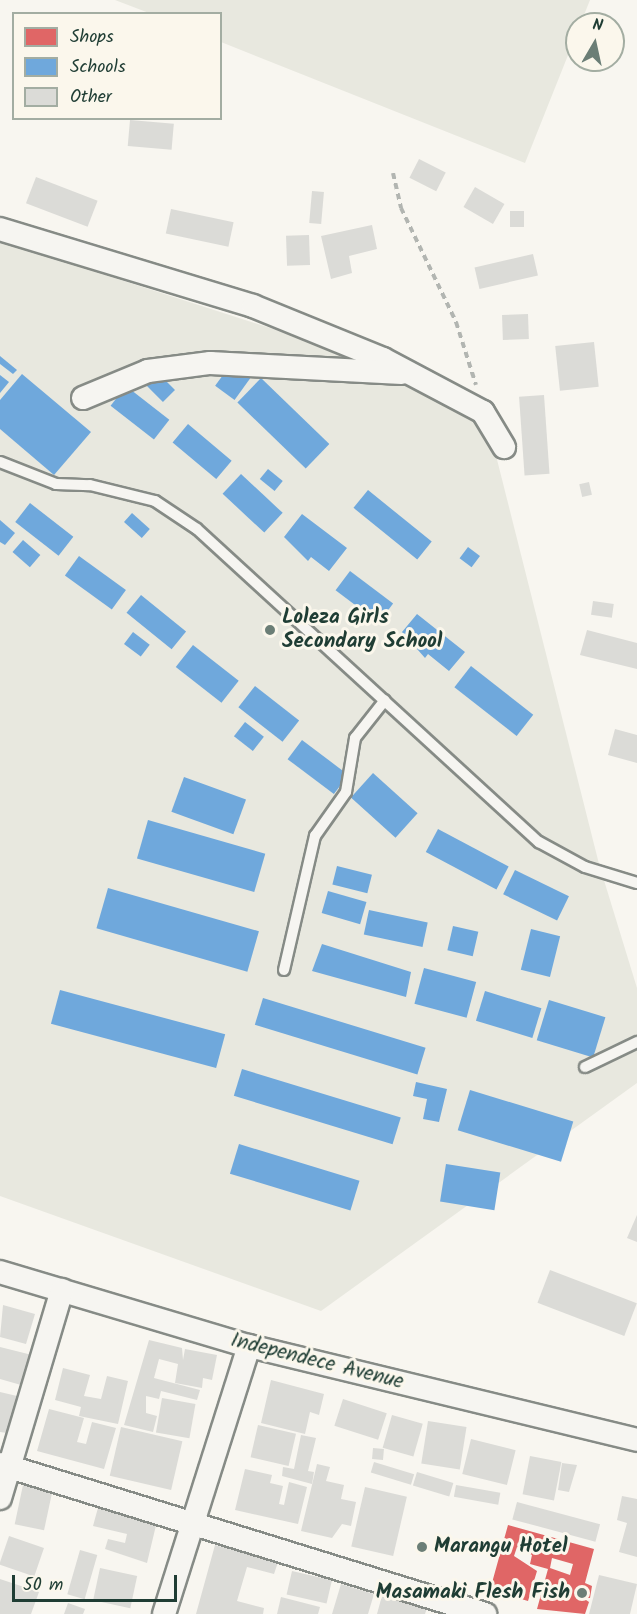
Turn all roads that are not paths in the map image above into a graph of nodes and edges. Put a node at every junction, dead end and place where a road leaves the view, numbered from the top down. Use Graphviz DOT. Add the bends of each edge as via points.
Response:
graph roads {
  1 [pos="0,229"];
  2 [pos="414,374"];
  3 [pos="83,398"];
  4 [pos="504,447"];
  5 [pos="0,462"];
  6 [pos="385,700"];
  7 [pos="637,883"];
  8 [pos="284,970"];
  9 [pos="637,1042"];
  10 [pos="585,1067"];
  11 [pos="0,1272"];
  12 [pos="62,1290"];
  13 [pos="249,1346"];
  14 [pos="637,1440"];
  15 [pos="5,1465"];
  16 [pos="0,1498"];
  17 [pos="193,1523"];
  18 [pos="164,1614"];
  19 [pos="485,1614"];
  1 -- 2 [label="street" via="253,306"];
  2 -- 3 [label="street" via="210,363 148,370"];
  2 -- 4 [label="street" via="483,412"];
  5 -- 6 [label="lane" via="56,484 90,485 155,501 196,529"];
  6 -- 7 [label="lane" via="539,842 585,867"];
  6 -- 8 [label="lane" via="355,738 346,792 315,836"];
  9 -- 10 [label="lane"];
  11 -- 12 [label="street, Independece Avenue"];
  12 -- 13 [label="street, Independece Avenue"];
  12 -- 15 [label="street"];
  13 -- 14 [label="street, Independece Avenue"];
  13 -- 17 [label="street"];
  15 -- 16 [label="street"];
  15 -- 17 [label="street"];
  17 -- 18 [label="street"];
  17 -- 19 [label="street"];
}
